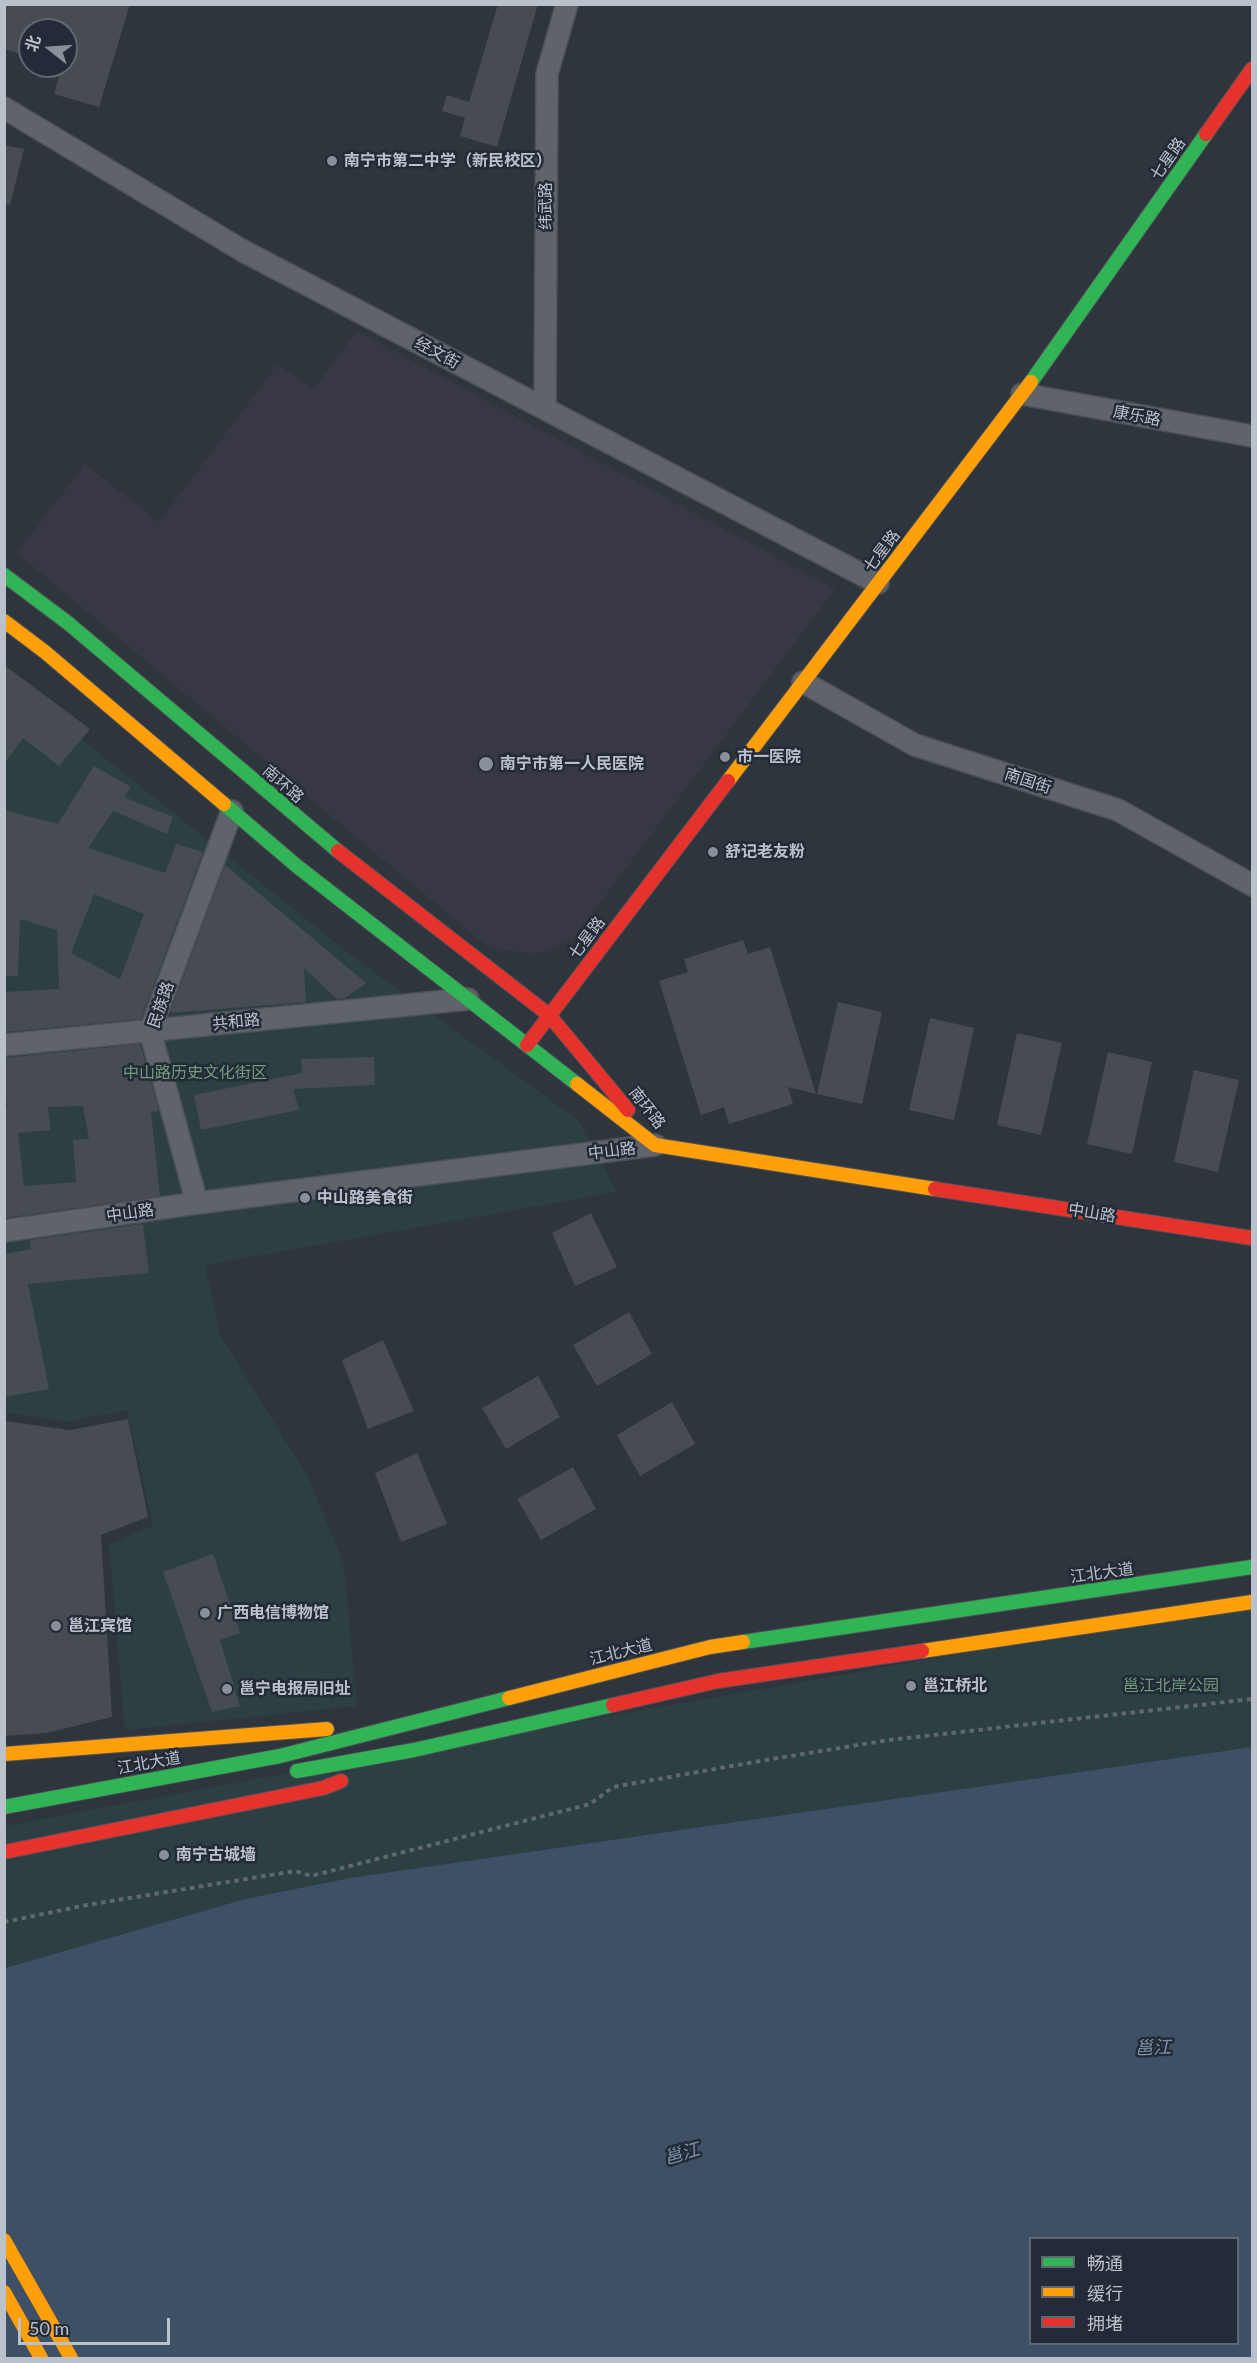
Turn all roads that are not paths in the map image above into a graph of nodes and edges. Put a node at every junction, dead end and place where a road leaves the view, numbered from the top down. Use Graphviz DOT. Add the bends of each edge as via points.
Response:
graph roads {
  1 [pos="567,4"];
  2 [pos="1252,69"];
  3 [pos="4,108"];
  4 [pos="1022,394"];
  5 [pos="545,409"];
  6 [pos="1252,435"];
  7 [pos="4,575"];
  8 [pos="878,583"];
  9 [pos="4,621"];
  10 [pos="803,682"];
  11 [pos="232,811"];
  12 [pos="1252,885"];
  13 [pos="468,999"];
  14 [pos="549,1015"];
  15 [pos="150,1031"];
  16 [pos="4,1045"];
  17 [pos="527,1045"];
  18 [pos="655,1145"];
  19 [pos="197,1203"];
  20 [pos="4,1232"];
  21 [pos="1252,1238"];
  22 [pos="1252,1567"];
  23 [pos="1252,1602"];
  24 [pos="402,1725"];
  25 [pos="414,1750"];
  26 [pos="4,1754"];
  27 [pos="283,1774"];
  28 [pos="4,1807"];
  29 [pos="4,1852"];
  30 [pos="4,2240"];
  31 [pos="4,2292"];
  32 [pos="41,2358"];
  33 [pos="70,2358"];
  1 -- 5 [label="street, 纬武路" via="547,74"];
  2 -- 4 [label="main road, 七星路"];
  3 -- 5 [label="street, 经文街" via="245,252"];
  4 -- 6 [label="street, 康乐路"];
  4 -- 8 [label="main road, 七星路"];
  5 -- 8 [label="street, 经文街"];
  7 -- 14 [label="main road, 南环路" via="68,622 322,839"];
  8 -- 10 [label="main road, 七星路"];
  9 -- 11 [label="main road, 南环路"];
  10 -- 12 [label="street, 南国街" via="915,745 1118,810"];
  10 -- 14 [label="main road, 七星路"];
  11 -- 13 [label="main road, 南环路"];
  11 -- 15 [label="street, 民族路"];
  13 -- 15 [label="street, 共和路"];
  13 -- 17 [label="main road, 南环路"];
  14 -- 17 [label="main road, 七星路"];
  14 -- 18 [label="main road, 南环路"];
  15 -- 16 [label="street, 共和路"];
  15 -- 19 [label="street, 民族路"];
  17 -- 18 [label="main road, 南环路"];
  18 -- 19 [label="street, 中山路"];
  18 -- 21 [label="main road, 中山路"];
  19 -- 20 [label="street, 中山路"];
  22 -- 24 [label="main road, 江北大道" via="710,1647"];
  23 -- 25 [label="main road" via="718,1681"];
  24 -- 26 [label="main road"];
  24 -- 28 [label="main road, 江北大道" via="280,1756"];
  25 -- 27 [label="main road"];
  25 -- 29 [label="main road" via="323,1788"];
  30 -- 33 [label="main road"];
  31 -- 32 [label="main road"];
}
